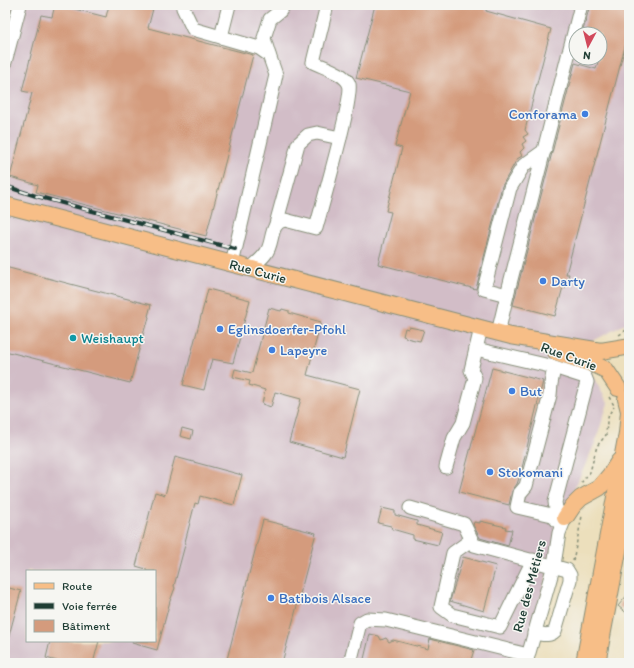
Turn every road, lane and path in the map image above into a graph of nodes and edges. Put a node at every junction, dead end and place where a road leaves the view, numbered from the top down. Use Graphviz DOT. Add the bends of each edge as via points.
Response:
graph roads {
  1 [pos="20,5"];
  2 [pos="183,5"];
  3 [pos="229,5"];
  4 [pos="284,5"];
  5 [pos="327,5"];
  6 [pos="581,5"];
  7 [pos="221,37"];
  8 [pos="269,54"];
  9 [pos="5,62"];
  10 [pos="340,138"];
  11 [pos="545,150"];
  12 [pos="5,205"];
  13 [pos="276,224"];
  14 [pos="267,252"];
  15 [pos="232,264"];
  16 [pos="250,269"];
  17 [pos="275,275"];
  18 [pos="507,295"];
  19 [pos="496,332"];
  20 [pos="627,346"];
  21 [pos="482,350"];
  22 [pos="554,368"];
  23 [pos="624,396"];
  24 [pos="623,455"];
  25 [pos="446,468"];
  26 [pos="629,493"];
  27 [pos="410,508"];
  28 [pos="563,521"];
  29 [pos="471,540"];
  30 [pos="533,560"];
  31 [pos="554,566"];
  32 [pos="534,633"];
  33 [pos="527,659"];
  34 [pos="350,663"];
  35 [pos="584,663"];
  36 [pos="597,663"];
  1 -- 9 [label="street"];
  2 -- 7 [label="street" via="193,29"];
  3 -- 7 [label="street"];
  4 -- 8 [label="street" via="270,19 264,38"];
  5 -- 10 [label="street" via="313,62 345,78 350,86"];
  6 -- 11 [label="street"];
  7 -- 8 [label="street" via="259,48"];
  8 -- 15 [label="street" via="276,75 275,83"];
  10 -- 13 [label="street" via="317,133 308,135 298,144"];
  10 -- 13 [label="street" via="316,228 285,220"];
  11 -- 18 [label="street"];
  11 -- 18 [label="street" via="524,165 510,188 484,289"];
  12 -- 15 [label="main road, Rue Curie"];
  13 -- 14 [label="street"];
  14 -- 16 [label="street"];
  14 -- 17 [label="street"];
  15 -- 16 [label="main road, Rue Curie"];
  16 -- 17 [label="main road, Rue Curie"];
  17 -- 19 [label="main road, Rue Curie"];
  18 -- 19 [label="street"];
  19 -- 20 [label="main road, Rue Curie" via="601,351"];
  19 -- 21 [label="street"];
  19 -- 23 [label="main road, Rue Curie" via="598,366 606,370"];
  20 -- 23 [label="main road" via="618,356 615,367 615,378"];
  21 -- 22 [label="street"];
  21 -- 25 [label="street" via="471,370 475,378 463,423 454,438"];
  22 -- 28 [label="street" via="585,377 587,382 555,502"];
  22 -- 28 [label="street" via="550,395 526,486 520,494 517,507"];
  23 -- 24 [label="main road" via="629,416"];
  24 -- 28 [label="main road" via="598,488 581,498"];
  24 -- 35 [label="main road"];
  26 -- 36 [label="main road"];
  27 -- 29 [label="street" via="464,524"];
  28 -- 31 [label="street, Rue des Métiers"];
  29 -- 30 [label="street" via="474,545"];
  29 -- 30 [label="street" via="453,553 441,607 452,615 500,627"];
  30 -- 31 [label="street"];
  31 -- 32 [label="street, Rue des Métiers"];
  31 -- 32 [label="street" via="567,570 570,575 555,631 547,635"];
  32 -- 33 [label="street, Rue des Métiers"];
  33 -- 34 [label="street" via="386,620 367,619 360,623"];
}
